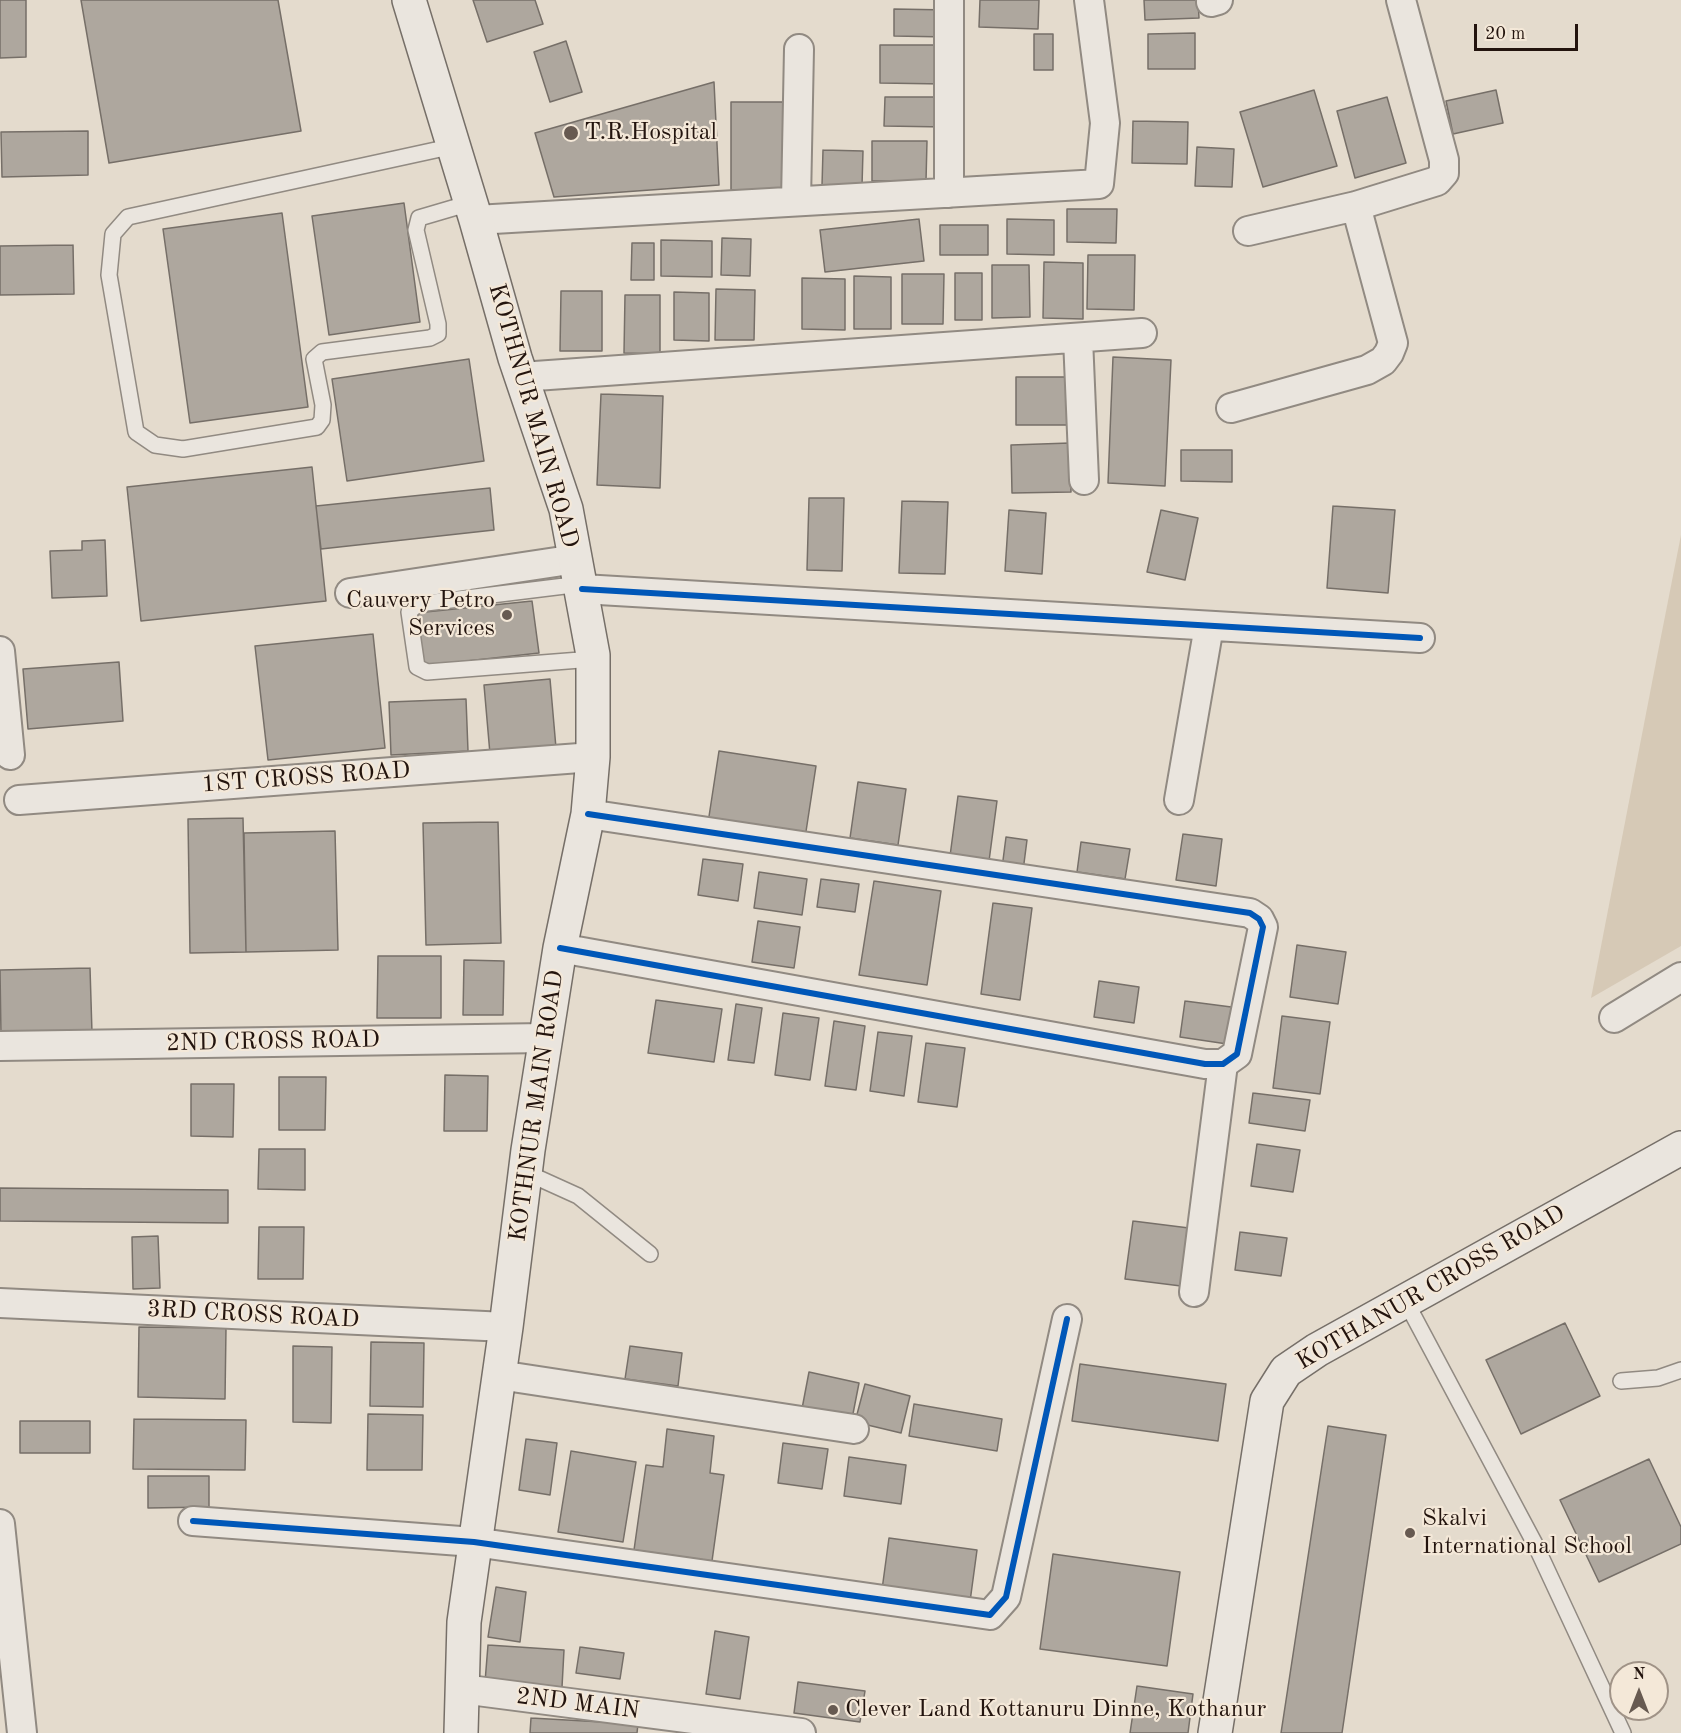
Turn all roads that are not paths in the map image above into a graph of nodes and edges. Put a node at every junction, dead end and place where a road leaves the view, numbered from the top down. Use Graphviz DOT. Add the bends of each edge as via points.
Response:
graph roads {
  1 [pos="409,0"];
  2 [pos="949,0"];
  3 [pos="1089,0"];
  4 [pos="1401,0"];
  5 [pos="799,49"];
  6 [pos="454,146"];
  7 [pos="949,193"];
  8 [pos="796,201"];
  9 [pos="1356,206"];
  10 [pos="473,211"];
  11 [pos="1248,231"];
  12 [pos="1142,333"];
  13 [pos="1078,338"];
  14 [pos="521,377"];
  15 [pos="1231,408"];
  16 [pos="1083,480"];
  17 [pos="579,577"];
  18 [pos="350,593"];
  19 [pos="1209,626"];
  20 [pos="1420,638"];
  21 [pos="593,659"];
  22 [pos="1,662"];
  23 [pos="10,755"];
  24 [pos="593,757"];
  25 [pos="19,800"];
  26 [pos="1179,800"];
  27 [pos="588,814"];
  28 [pos="560,948"];
  29 [pos="1681,977"];
  30 [pos="1614,1018"];
  31 [pos="545,1038"];
  32 [pos="0,1046"];
  33 [pos="1224,1064"];
  34 [pos="1681,1148"];
  35 [pos="525,1172"];
  36 [pos="650,1254"];
  37 [pos="1194,1292"];
  38 [pos="1406,1300"];
  39 [pos="0,1303"];
  40 [pos="1067,1319"];
  41 [pos="506,1327"];
  42 [pos="1681,1370"];
  43 [pos="499,1375"];
  44 [pos="1620,1381"];
  45 [pos="854,1429"];
  46 [pos="193,1521"];
  47 [pos="0,1524"];
  48 [pos="474,1542"];
  49 [pos="6,1637"];
  50 [pos="462,1689"];
  51 [pos="22,1733"];
  52 [pos="460,1733"];
  53 [pos="801,1733"];
  54 [pos="1215,1733"];
  55 [pos="1623,1733"];
  1 -- 6 [label="main road, KOTHNUR MAIN ROAD"];
  2 -- 7 [label="street"];
  3 -- 7 [label="street" via="1105,123 1099,184"];
  4 -- 9 [label="street" via="1444,160 1444,173 1437,181"];
  5 -- 8 [label="street"];
  6 -- 10 [label="main road, KOTHNUR MAIN ROAD"];
  6 -- 10 [label="lane" via="128,216 112,234 109,275 136,432 154,445 183,449 317,427 322,420 322,405 314,359 322,352 438,334 416,230 419,218"];
  7 -- 8 [label="street"];
  8 -- 10 [label="street"];
  9 -- 11 [label="street"];
  9 -- 15 [label="street" via="1393,343 1389,353 1383,362 1367,370"];
  10 -- 14 [label="main road, KOTHNUR MAIN ROAD"];
  12 -- 13 [label="street"];
  13 -- 14 [label="street"];
  13 -- 16 [label="street"];
  14 -- 17 [label="main road, KOTHNUR MAIN ROAD" via="566,509"];
  17 -- 18 [label="street"];
  17 -- 19 [label="street"];
  17 -- 21 [label="main road, KOTHNUR MAIN ROAD"];
  17 -- 21 [label="lane" via="418,604 409,612 417,667 427,672"];
  19 -- 20 [label="street"];
  19 -- 26 [label="street"];
  21 -- 24 [label="main road, KOTHNUR MAIN ROAD"];
  22 -- 23 [label="street"];
  24 -- 25 [label="street, 1ST CROSS ROAD"];
  24 -- 27 [label="main road, KOTHNUR MAIN ROAD"];
  27 -- 28 [label="main road, KOTHNUR MAIN ROAD"];
  27 -- 33 [label="street" via="1250,914 1263,927 1237,1054"];
  28 -- 31 [label="main road, KOTHNUR MAIN ROAD"];
  28 -- 33 [label="street" via="1205,1064"];
  29 -- 30 [label="street"];
  31 -- 32 [label="street, 2ND CROSS ROAD"];
  31 -- 35 [label="main road, KOTHNUR MAIN ROAD"];
  33 -- 37 [label="street"];
  34 -- 38 [label="main road, KOTHANUR CROSS ROAD"];
  35 -- 36 [label="lane" via="578,1196"];
  35 -- 41 [label="main road, KOTHNUR MAIN ROAD"];
  38 -- 54 [label="main road, KOTHANUR CROSS ROAD" via="1286,1371 1267,1401"];
  38 -- 55 [label="lane" via="1535,1544"];
  39 -- 41 [label="street, 3RD CROSS ROAD"];
  40 -- 48 [label="street" via="1006,1597 990,1615"];
  41 -- 43 [label="main road, KOTHNUR MAIN ROAD"];
  42 -- 44 [label="lane" via="1658,1378"];
  43 -- 45 [label="street"];
  43 -- 48 [label="main road, KOTHNUR MAIN ROAD"];
  46 -- 48 [label="street"];
  47 -- 49 [label="street"];
  48 -- 50 [label="main road, KOTHNUR MAIN ROAD" via="464,1622"];
  49 -- 51 [label="street"];
  50 -- 52 [label="main road, KOTHNUR MAIN ROAD"];
  50 -- 53 [label="street, 2ND MAIN"];
}
